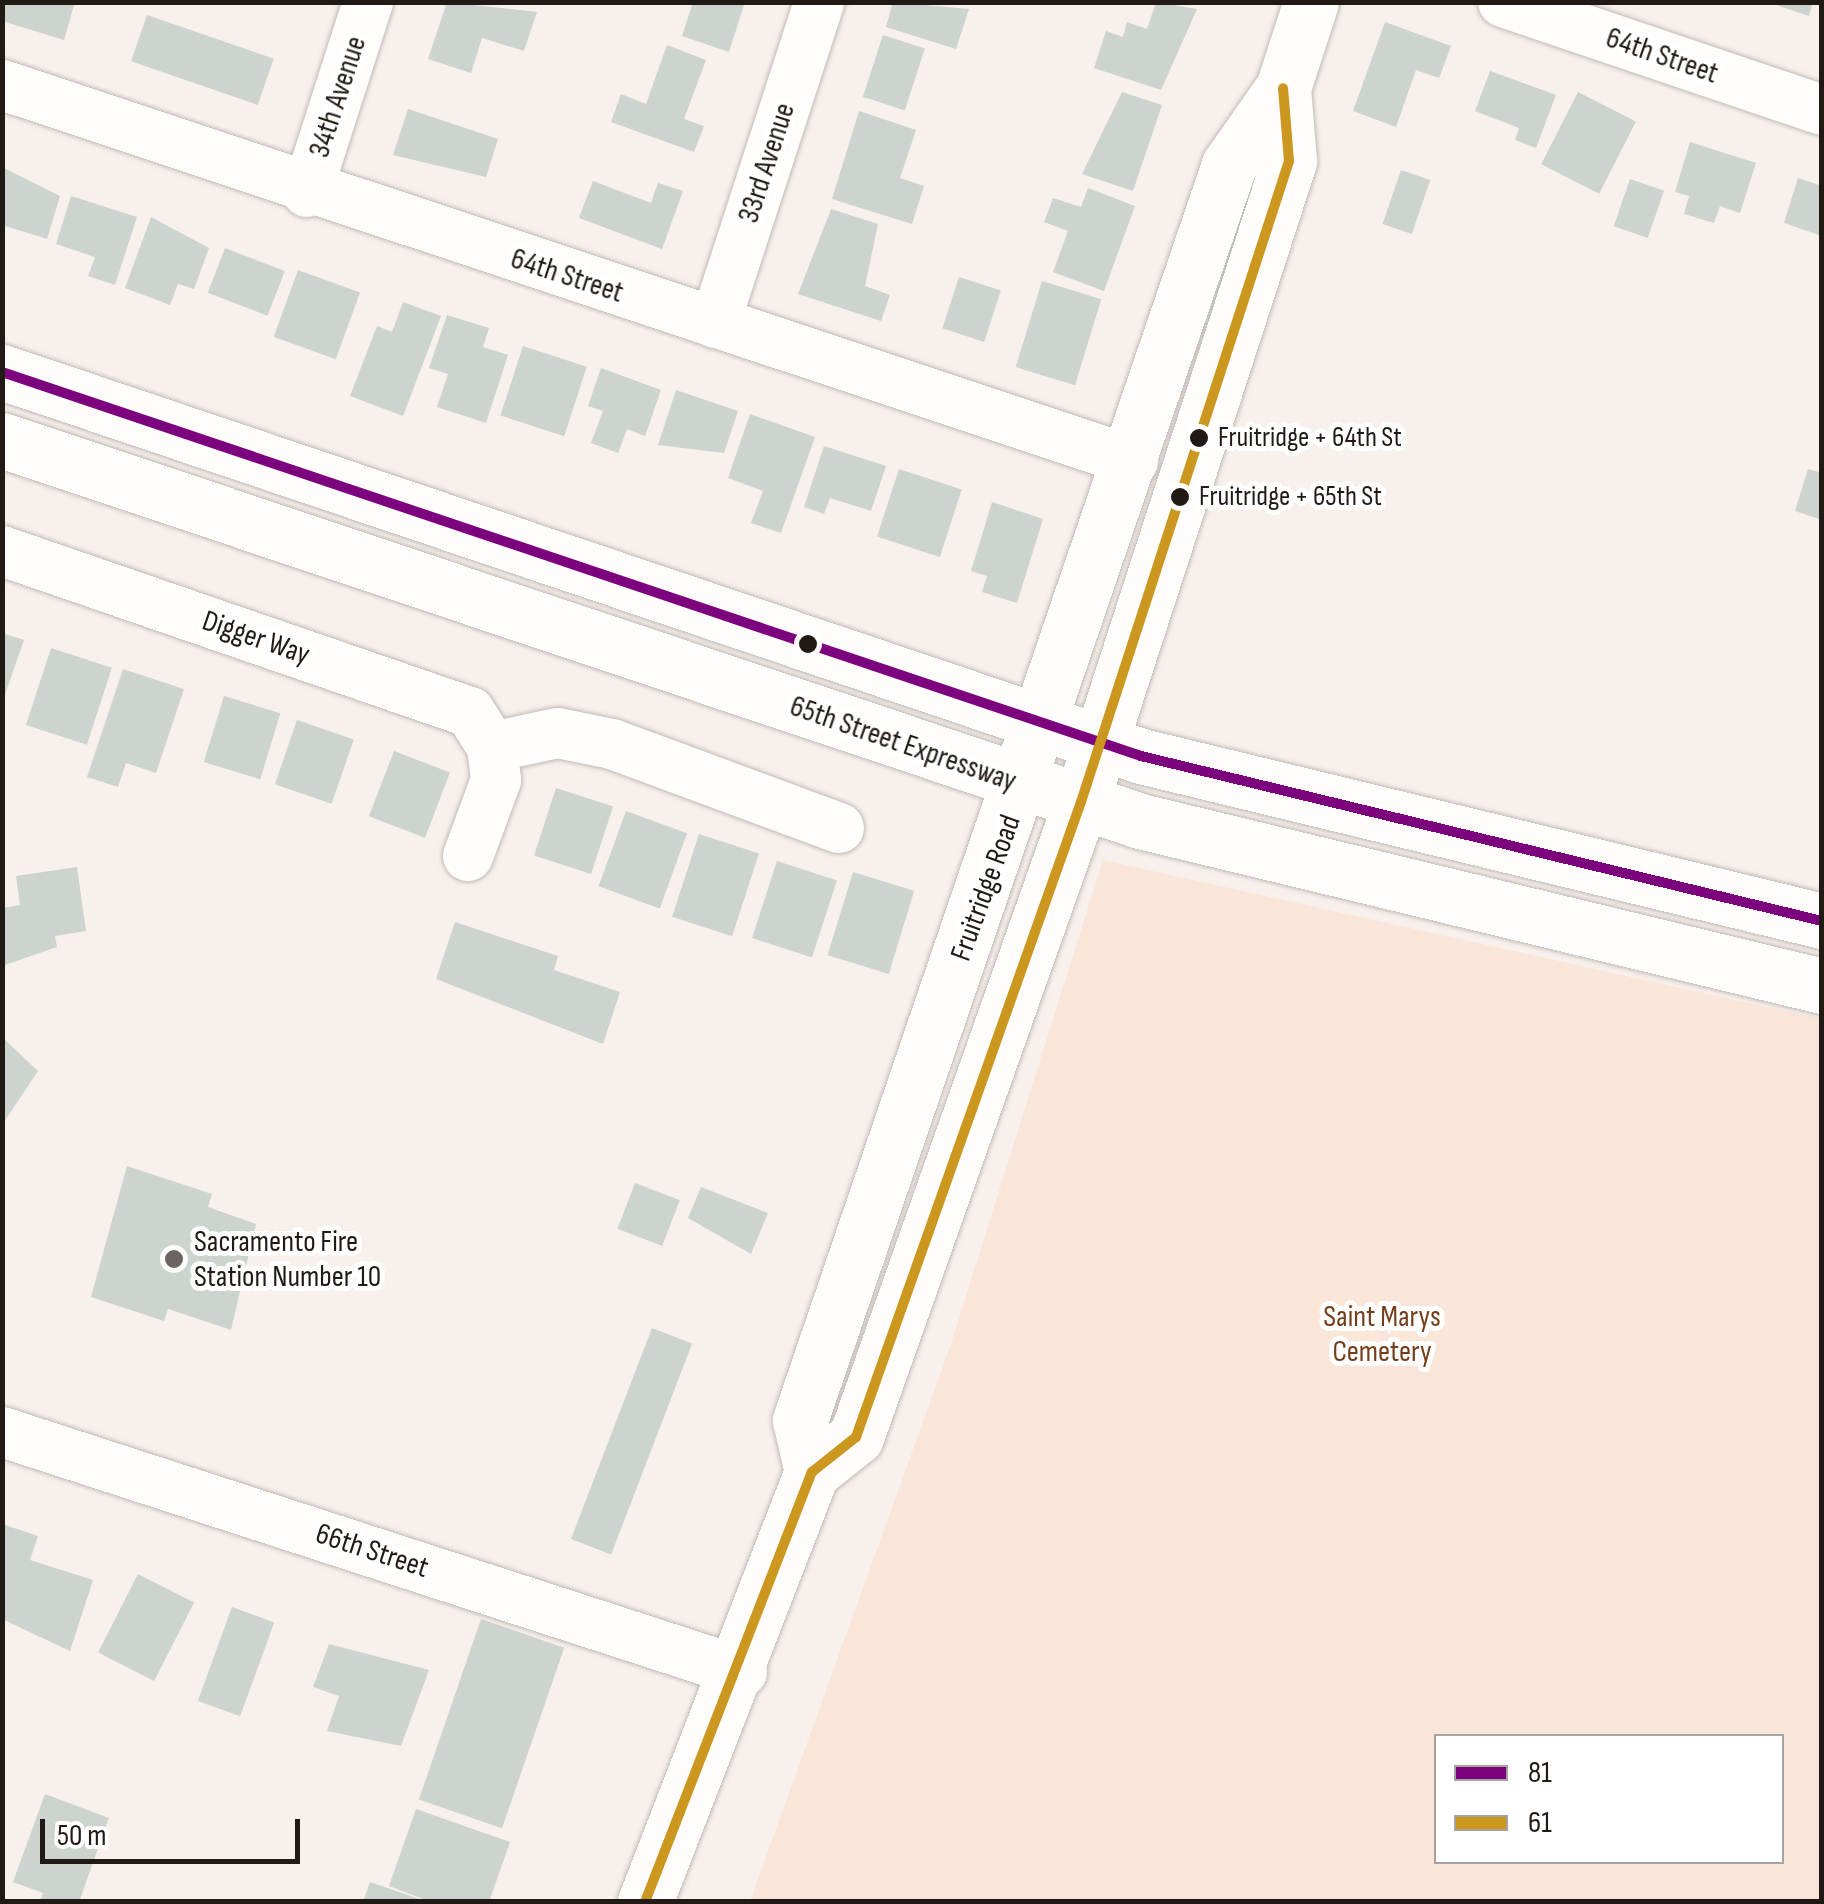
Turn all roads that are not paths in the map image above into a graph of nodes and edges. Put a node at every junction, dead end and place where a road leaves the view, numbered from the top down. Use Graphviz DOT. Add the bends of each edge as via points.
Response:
graph roads {
  1 [pos="368,2"];
  2 [pos="820,2"];
  3 [pos="1311,2"];
  4 [pos="1503,2"];
  5 [pos="2,84"];
  6 [pos="1283,88"];
  7 [pos="1822,110"];
  8 [pos="307,192"];
  9 [pos="715,323"];
  10 [pos="2,372"];
  11 [pos="2,440"];
  12 [pos="1133,462"];
  13 [pos="2,551"];
  14 [pos="1043,724"];
  15 [pos="1100,742"];
  16 [pos="492,747"];
  17 [pos="1023,784"];
  18 [pos="1081,802"];
  19 [pos="839,828"];
  20 [pos="468,856"];
  21 [pos="1822,921"];
  22 [pos="1822,986"];
  23 [pos="2,1432"];
  24 [pos="812,1472"];
  25 [pos="742,1672"];
  26 [pos="645,1902"];
  1 -- 8 [label="street, 34th Avenue"];
  2 -- 9 [label="street, 33rd Avenue"];
  3 -- 6 [label="main road, Fruitridge Road"];
  4 -- 7 [label="street, 64th Street"];
  5 -- 8 [label="street, 64th Street"];
  6 -- 12 [label="main road, Fruitridge Road" via="1229,165"];
  6 -- 15 [label="main road, Fruitridge Road" via="1289,161"];
  8 -- 9 [label="street, 64th Street"];
  9 -- 12 [label="street, 64th Street"];
  10 -- 14 [label="main road"];
  11 -- 17 [label="main road, 65th Street Expressway"];
  12 -- 14 [label="main road, Fruitridge Road"];
  13 -- 16 [label="street, Digger Way" via="470,712"];
  14 -- 15 [label="main road"];
  14 -- 17 [label="main road, Fruitridge Road"];
  15 -- 18 [label="main road, Fruitridge Road"];
  15 -- 21 [label="main road"];
  16 -- 19 [label="street" via="558,733 612,744"];
  16 -- 20 [label="street" via="496,780"];
  17 -- 18 [label="main road, 65th Street Expressway"];
  17 -- 24 [label="main road, Fruitridge Road" via="800,1420"];
  18 -- 22 [label="main road, 65th Street Expressway"];
  18 -- 24 [label="main road, Fruitridge Road" via="856,1437"];
  23 -- 25 [label="street, 66th Street"];
  24 -- 25 [label="main road"];
  25 -- 26 [label="main road"];
}
